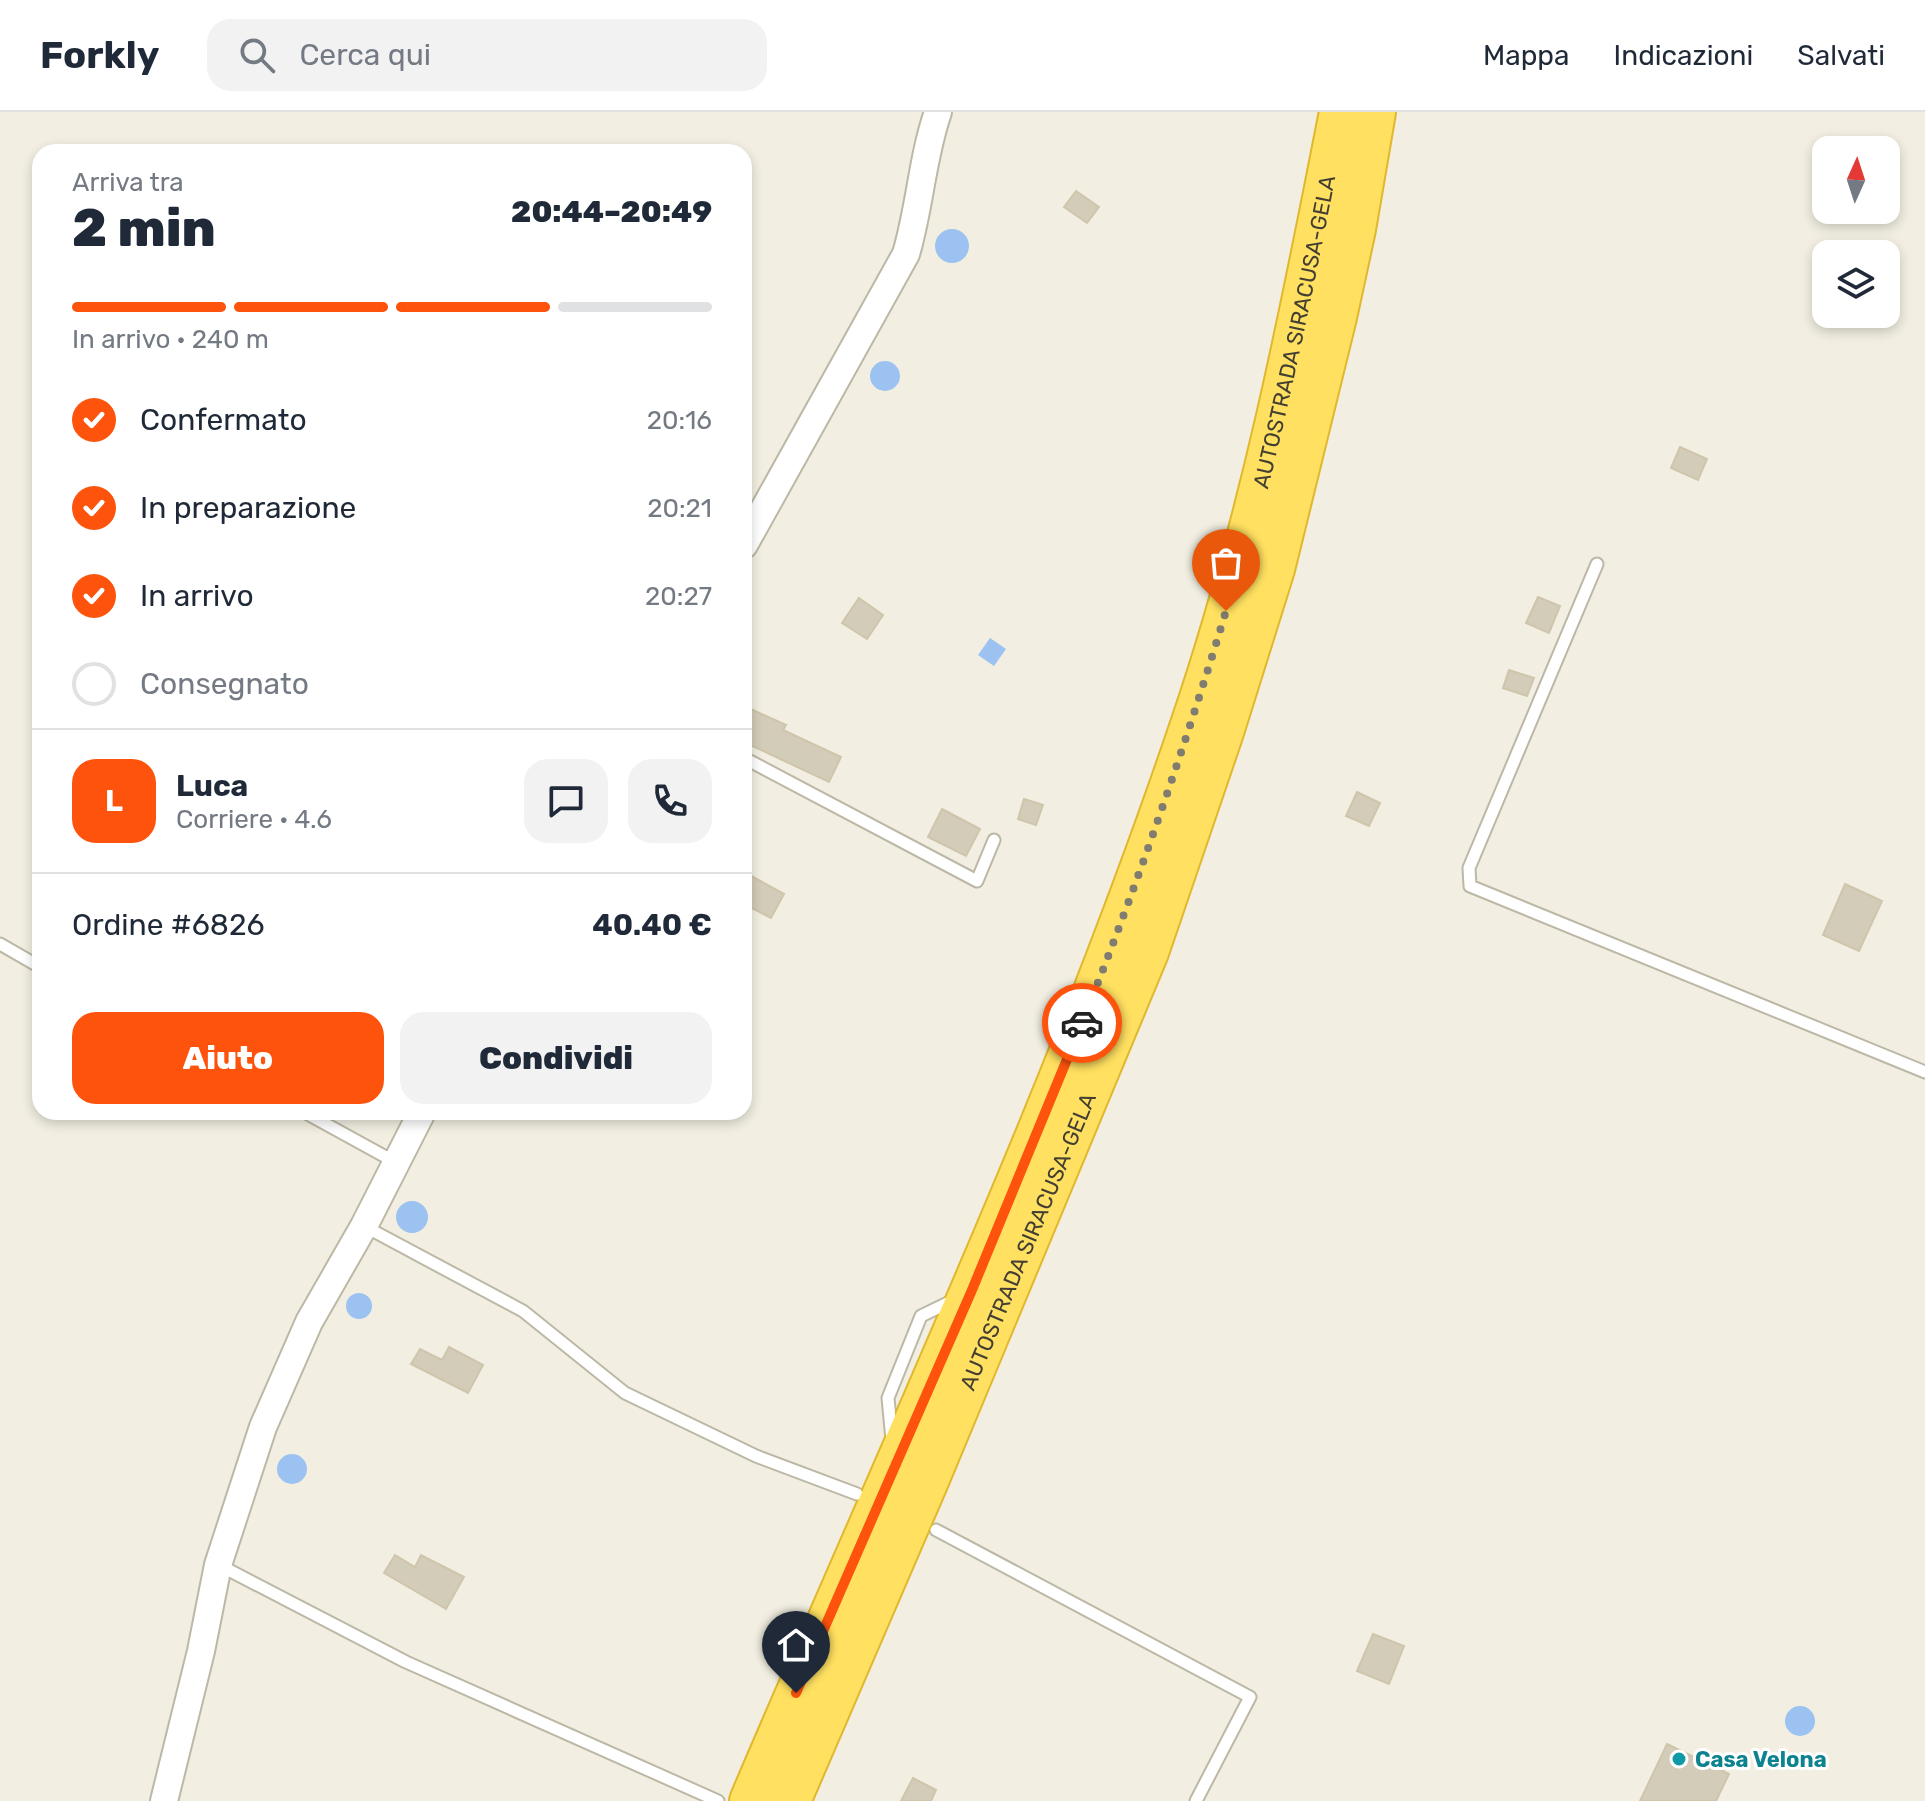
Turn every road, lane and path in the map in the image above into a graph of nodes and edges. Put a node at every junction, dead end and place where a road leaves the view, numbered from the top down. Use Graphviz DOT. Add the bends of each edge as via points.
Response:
graph roads {
  1 [pos="938,112"];
  2 [pos="1340,112"];
  3 [pos="1375,112"];
  4 [pos="752,531"];
  5 [pos="1597,564"];
  6 [pos="752,762"];
  7 [pos="994,840"];
  8 [pos="0,944"];
  9 [pos="32,962"];
  10 [pos="1925,1072"];
  11 [pos="319,1120"];
  12 [pos="418,1120"];
  13 [pos="396,1162"];
  14 [pos="364,1226"];
  15 [pos="857,1494"];
  16 [pos="936,1530"];
  17 [pos="218,1565"];
  18 [pos="164,1801"];
  19 [pos="718,1801"];
  20 [pos="750,1801"];
  21 [pos="790,1801"];
  22 [pos="1196,1801"];
  1 -- 4 [label="street" via="906,254"];
  2 -- 20 [label="highway, AUTOSTRADA SIRACUSA-GELA" via="1304,298 1243,556 1192,722 1044,1119"];
  3 -- 21 [label="highway, AUTOSTRADA SIRACUSA-GELA" via="1336,317 1274,569 1148,952"];
  5 -- 10 [label="lane" via="1469,868 1470,886"];
  6 -- 7 [label="lane" via="977,881"];
  8 -- 9 [label="lane"];
  11 -- 13 [label="lane"];
  12 -- 13 [label="street"];
  13 -- 14 [label="street"];
  14 -- 15 [label="lane" via="523,1311 625,1393 756,1456"];
  14 -- 17 [label="street" via="309,1322 263,1427"];
  16 -- 22 [label="lane" via="1250,1697"];
  17 -- 18 [label="street"];
  17 -- 19 [label="lane" via="406,1662"];
}
